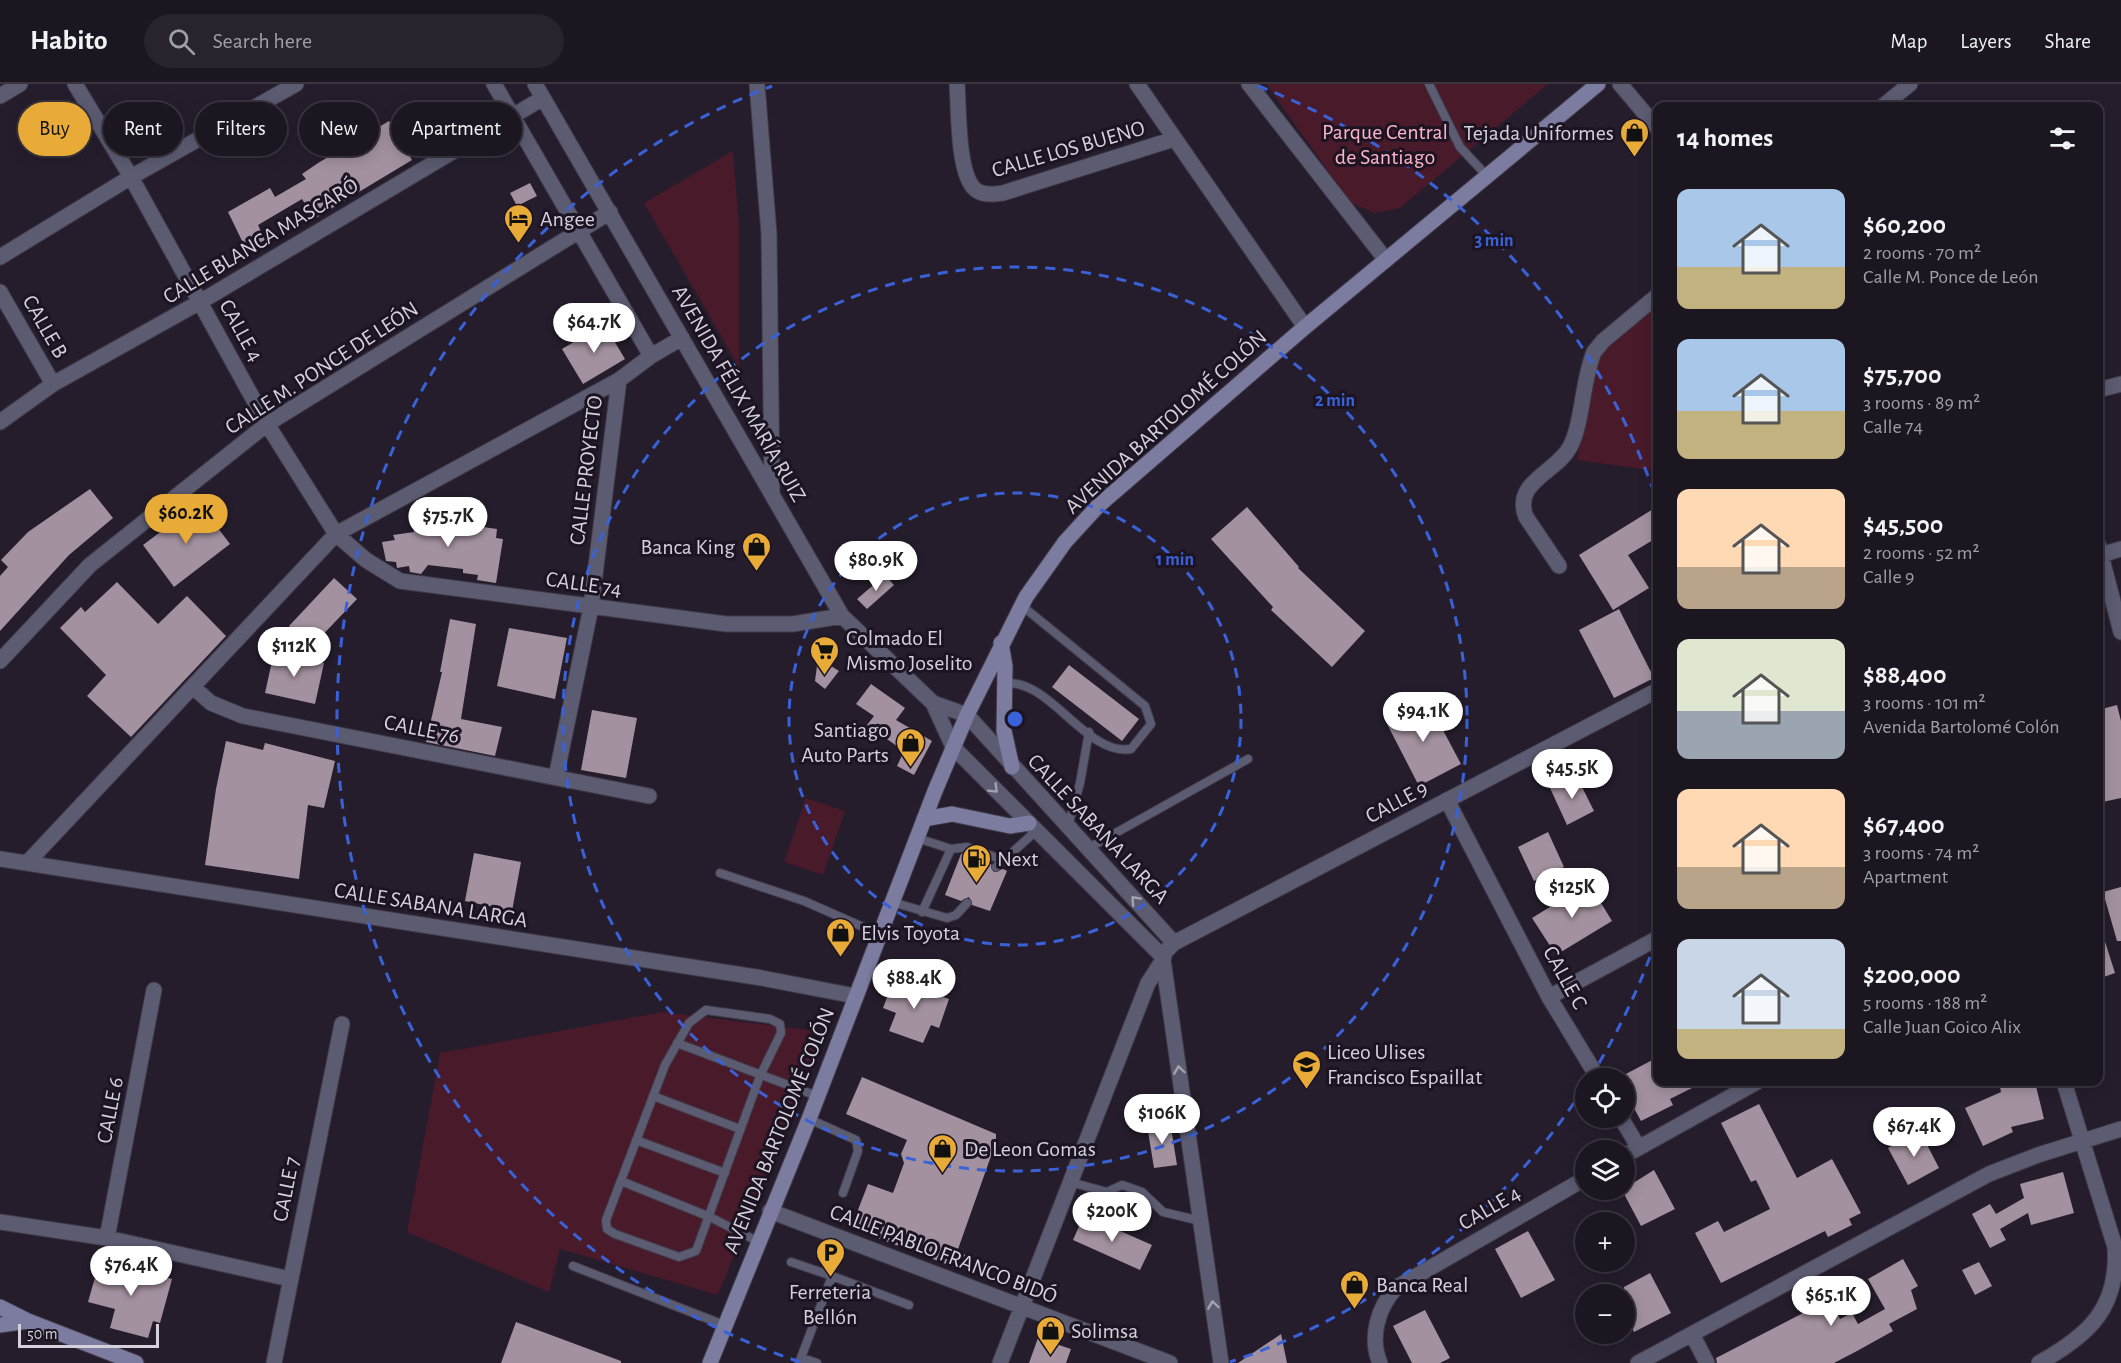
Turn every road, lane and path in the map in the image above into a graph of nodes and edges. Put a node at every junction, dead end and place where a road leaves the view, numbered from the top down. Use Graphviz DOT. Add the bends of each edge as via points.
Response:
graph roads {
  1 [pos="20,84"];
  2 [pos="75,84"];
  3 [pos="296,84"];
  4 [pos="494,84"];
  5 [pos="535,84"];
  6 [pos="757,84"];
  7 [pos="957,84"];
  8 [pos="1137,84"];
  9 [pos="1249,84"];
  10 [pos="1429,84"];
  11 [pos="1598,84"];
  12 [pos="1620,84"];
  13 [pos="1910,84"];
  14 [pos="0,96"];
  15 [pos="543,98"];
  16 [pos="505,102"];
  17 [pos="1888,102"];
  18 [pos="522,111"];
  19 [pos="1653,123"];
  20 [pos="522,132"];
  21 [pos="1174,139"];
  22 [pos="446,156"];
  23 [pos="1487,176"];
  24 [pos="131,177"];
  25 [pos="610,212"];
  26 [pos="579,233"];
  27 [pos="0,257"];
  28 [pos="1386,260"];
  29 [pos="0,292"];
  30 [pos="1653,299"];
  31 [pos="200,302"];
  32 [pos="1305,327"];
  33 [pos="682,338"];
  34 [pos="651,356"];
  35 [pos="619,381"];
  36 [pos="53,384"];
  37 [pos="2121,384"];
  38 [pos="2103,389"];
  39 [pos="0,422"];
  40 [pos="267,424"];
  41 [pos="772,494"];
  42 [pos="336,534"];
  43 [pos="2121,549"];
  44 [pos="2103,550"];
  45 [pos="2103,562"];
  46 [pos="1559,566"];
  47 [pos="1021,605"];
  48 [pos="591,607"];
  49 [pos="842,616"];
  50 [pos="2121,632"];
  51 [pos="1001,644"];
  52 [pos="0,661"];
  53 [pos="1004,684"];
  54 [pos="193,687"];
  55 [pos="1653,693"];
  56 [pos="933,703"];
  57 [pos="967,715"];
  58 [pos="1089,732"];
  59 [pos="953,747"];
  60 [pos="1248,759"];
  61 [pos="1012,767"];
  62 [pos="556,777"];
  63 [pos="649,796"];
  64 [pos="1447,800"];
  65 [pos="924,819"];
  66 [pos="1032,827"];
  67 [pos="1067,827"];
  68 [pos="917,838"];
  69 [pos="951,849"];
  70 [pos="1087,849"];
  71 [pos="0,859"];
  72 [pos="1003,860"];
  73 [pos="27,863"];
  74 [pos="996,867"];
  75 [pos="720,873"];
  76 [pos="891,901"];
  77 [pos="967,903"];
  78 [pos="922,912"];
  79 [pos="879,934"];
  80 [pos="1653,941"];
  81 [pos="1174,943"];
  82 [pos="1163,959"];
  83 [pos="154,990"];
  84 [pos="855,996"];
  85 [pos="1550,997"];
  86 [pos="342,1024"];
  87 [pos="677,1043"];
  88 [pos="1592,1068"];
  89 [pos="760,1076"];
  90 [pos="1750,1086"];
  91 [pos="2065,1086"];
  92 [pos="653,1096"];
  93 [pos="817,1096"];
  94 [pos="809,1119"];
  95 [pos="1627,1128"];
  96 [pos="740,1129"];
  97 [pos="2121,1129"];
  98 [pos="636,1140"];
  99 [pos="2082,1140"];
  100 [pos="1639,1148"];
  101 [pos="1635,1150"];
  102 [pos="725,1173"];
  103 [pos="621,1181"];
  104 [pos="1070,1182"];
  105 [pos="1575,1184"];
  106 [pos="843,1193"];
  107 [pos="770,1211"];
  108 [pos="710,1217"];
  109 [pos="1200,1221"];
  110 [pos="0,1222"];
  111 [pos="107,1238"];
  112 [pos="757,1240"];
  113 [pos="791,1263"];
  114 [pos="573,1266"];
  115 [pos="832,1276"];
  116 [pos="290,1279"];
  117 [pos="2114,1301"];
  118 [pos="909,1305"];
  119 [pos="1022,1305"];
  120 [pos="0,1307"];
  121 [pos="28,1321"];
  122 [pos="0,1325"];
  123 [pos="724,1325"];
  124 [pos="1692,1334"];
  125 [pos="800,1360"];
  126 [pos="136,1363"];
  127 [pos="274,1363"];
  128 [pos="710,1363"];
  129 [pos="817,1363"];
  130 [pos="1000,1363"];
  131 [pos="1170,1363"];
  132 [pos="1221,1363"];
  133 [pos="1380,1363"];
  134 [pos="1638,1363"];
  135 [pos="1707,1363"];
  136 [pos="2039,1363"];
  1 -- 14 [label="street"];
  2 -- 24 [label="street, CALLE 4"];
  3 -- 24 [label="street"];
  4 -- 16 [label="street"];
  5 -- 15 [label="street, AVENIDA FÉLIX MARÍA RUIZ"];
  6 -- 41 [label="street" via="768,234"];
  7 -- 21 [label="street, CALLE LOS BUENO" via="967,180 987,195"];
  8 -- 21 [label="street, CALLE LOS BUENO"];
  9 -- 28 [label="street"];
  10 -- 23 [label="lane" via="1460,147"];
  11 -- 23 [label="main road, AVENIDA BARTOLOMÉ COLÓN"];
  12 -- 19 [label="street"];
  13 -- 17 [label="street"];
  15 -- 18 [label="street, CALLE BLANCA MASCARÓ"];
  15 -- 25 [label="street, AVENIDA FÉLIX MARÍA RUIZ"];
  20 -- 26 [label="street"];
  21 -- 32 [label="street, CALLE LOS BUENO"];
  22 -- 31 [label="street, CALLE BLANCA MASCARÓ"];
  23 -- 28 [label="main road, AVENIDA BARTOLOMÉ COLÓN"];
  24 -- 27 [label="street"];
  24 -- 31 [label="street, CALLE 4"];
  25 -- 26 [label="street, CALLE M. PONCE DE LEÓN"];
  25 -- 33 [label="street, AVENIDA FÉLIX MARÍA RUIZ"];
  26 -- 34 [label="street"];
  26 -- 40 [label="street, CALLE M. PONCE DE LEÓN"];
  28 -- 32 [label="main road, AVENIDA BARTOLOMÉ COLÓN"];
  29 -- 36 [label="street, CALLE B"];
  30 -- 46 [label="street" via="1594,352 1571,446 1525,493 1526,517"];
  31 -- 36 [label="street, CALLE BLANCA MASCARÓ"];
  31 -- 40 [label="street, CALLE 4"];
  32 -- 47 [label="main road, AVENIDA BARTOLOMÉ COLÓN" via="1098,506 1065,542"];
  33 -- 34 [label="street"];
  33 -- 41 [label="street, AVENIDA FÉLIX MARÍA RUIZ"];
  34 -- 35 [label="street"];
  35 -- 42 [label="street"];
  35 -- 48 [label="street, CALLE PROYECTO"];
  36 -- 39 [label="street, CALLE BLANCA MASCARÓ"];
  37 -- 38 [label="street"];
  40 -- 42 [label="street, CALLE 4"];
  40 -- 52 [label="street, CALLE M. PONCE DE LEÓN" via="90,565"];
  41 -- 49 [label="street, AVENIDA FÉLIX MARÍA RUIZ"];
  42 -- 48 [label="street, CALLE 74" via="366,560 400,581"];
  42 -- 54 [label="street"];
  43 -- 44 [label="street"];
  45 -- 50 [label="street"];
  47 -- 51 [label="main road, AVENIDA BARTOLOMÉ COLÓN"];
  47 -- 58 [label="lane" via="1145,706 1151,718 1151,724 1131,749 1114,749"];
  48 -- 49 [label="street, CALLE 74" via="726,624 792,624"];
  48 -- 62 [label="street, CALLE PROYECTO"];
  49 -- 56 [label="street, AVENIDA FÉLIX MARÍA RUIZ"];
  51 -- 53 [label="main road"];
  51 -- 57 [label="main road, AVENIDA BARTOLOMÉ COLÓN"];
  53 -- 58 [label="lane" via="1018,684 1034,691"];
  53 -- 61 [label="main road" via="1005,741"];
  54 -- 62 [label="street, CALLE 76" via="211,703 243,716"];
  54 -- 73 [label="street"];
  55 -- 64 [label="street, CALLE 9"];
  56 -- 57 [label="street, AVENIDA FÉLIX MARÍA RUIZ"];
  56 -- 59 [label="street, AVENIDA FÉLIX MARÍA RUIZ"];
  57 -- 59 [label="main road, AVENIDA BARTOLOMÉ COLÓN"];
  57 -- 61 [label="street, CALLE SABANA LARGA"];
  58 -- 67 [label="lane"];
  59 -- 65 [label="main road, AVENIDA BARTOLOMÉ COLÓN"];
  59 -- 66 [label="street, CALLE SABANA LARGA, one-way"];
  60 -- 70 [label="lane"];
  61 -- 67 [label="street, CALLE SABANA LARGA"];
  62 -- 63 [label="street, CALLE 76"];
  64 -- 81 [label="street, CALLE 9"];
  64 -- 85 [label="street, CALLE C"];
  65 -- 66 [label="main road" via="952,814"];
  65 -- 68 [label="main road, AVENIDA BARTOLOMÉ COLÓN"];
  66 -- 72 [label="lane"];
  66 -- 82 [label="street, CALLE SABANA LARGA"];
  67 -- 70 [label="street, CALLE SABANA LARGA"];
  68 -- 69 [label="lane"];
  68 -- 76 [label="main road, AVENIDA BARTOLOMÉ COLÓN"];
  69 -- 72 [label="lane" via="967,847"];
  69 -- 78 [label="lane"];
  81 -- 70 [label="street, CALLE SABANA LARGA, one-way"];
  71 -- 73 [label="street, CALLE SABANA LARGA"];
  72 -- 74 [label="lane"];
  73 -- 84 [label="street, CALLE SABANA LARGA" via="762,978"];
  75 -- 79 [label="lane" via="804,900"];
  76 -- 78 [label="lane"];
  76 -- 79 [label="main road, AVENIDA BARTOLOMÉ COLÓN"];
  77 -- 78 [label="lane" via="953,917"];
  79 -- 84 [label="main road, AVENIDA BARTOLOMÉ COLÓN"];
  80 -- 85 [label="street"];
  81 -- 82 [label="street, CALLE 9"];
  82 -- 104 [label="street, CALLE 9" via="1148,983"];
  109 -- 82 [label="street, one-way"];
  83 -- 111 [label="street, CALLE 6"];
  84 -- 93 [label="main road, AVENIDA BARTOLOMÉ COLÓN"];
  85 -- 88 [label="street, CALLE C"];
  86 -- 116 [label="street, CALLE 7"];
  87 -- 89 [label="lane"];
  87 -- 89 [label="lane" via="689,1023 706,1010 770,1019 780,1024 781,1033"];
  87 -- 92 [label="lane"];
  89 -- 93 [label="lane"];
  89 -- 96 [label="lane"];
  90 -- 100 [label="street"];
  91 -- 99 [label="street"];
  92 -- 96 [label="lane"];
  92 -- 98 [label="lane"];
  93 -- 94 [label="main road, AVENIDA BARTOLOMÉ COLÓN"];
  94 -- 106 [label="lane" via="856,1140 858,1151"];
  94 -- 107 [label="main road, AVENIDA BARTOLOMÉ COLÓN"];
  95 -- 100 [label="street"];
  96 -- 102 [label="lane"];
  97 -- 99 [label="street"];
  98 -- 102 [label="lane"];
  98 -- 103 [label="lane"];
  99 -- 117 [label="street" via="2115,1247"];
  99 -- 124 [label="street" via="1989,1174"];
  100 -- 101 [label="street"];
  102 -- 108 [label="lane"];
  103 -- 108 [label="lane"];
  103 -- 108 [label="lane" via="606,1220 607,1228 615,1234 679,1257 696,1251"];
  104 -- 109 [label="lane" via="1107,1192 1122,1185 1142,1192 1163,1212"];
  104 -- 119 [label="street, CALLE 9"];
  105 -- 133 [label="street, CALLE 4" via="1414,1275 1393,1291 1375,1330 1374,1344"];
  107 -- 112 [label="main road, AVENIDA BARTOLOMÉ COLÓN"];
  107 -- 119 [label="street, CALLE PABLO FRANCO BIDÓ"];
  108 -- 112 [label="lane"];
  132 -- 109 [label="street, one-way"];
  110 -- 111 [label="street"];
  111 -- 116 [label="street"];
  112 -- 123 [label="main road, AVENIDA BARTOLOMÉ COLÓN"];
  113 -- 115 [label="lane"];
  114 -- 123 [label="lane"];
  115 -- 118 [label="lane"];
  115 -- 125 [label="lane"];
  116 -- 127 [label="street, CALLE 7"];
  117 -- 136 [label="street" via="2078,1339"];
  119 -- 130 [label="street, CALLE 9"];
  119 -- 131 [label="street, CALLE PABLO FRANCO BIDÓ"];
  120 -- 121 [label="main road"];
  121 -- 122 [label="main road"];
  121 -- 126 [label="main road"];
  123 -- 128 [label="main road, AVENIDA BARTOLOMÉ COLÓN"];
  124 -- 134 [label="street"];
  124 -- 135 [label="street"];
  125 -- 129 [label="lane"];
}
